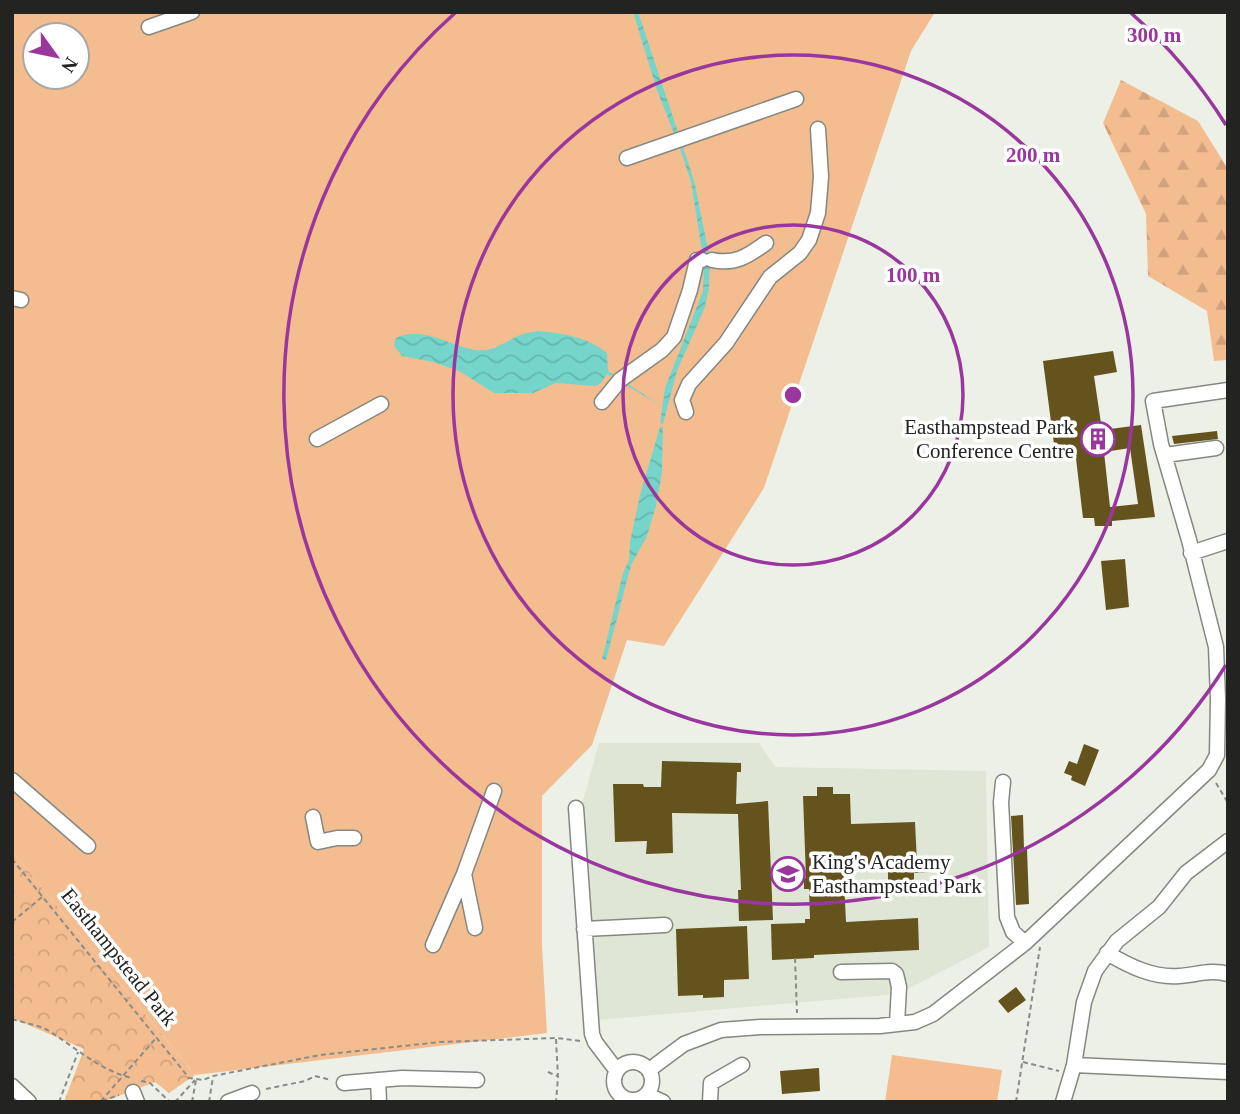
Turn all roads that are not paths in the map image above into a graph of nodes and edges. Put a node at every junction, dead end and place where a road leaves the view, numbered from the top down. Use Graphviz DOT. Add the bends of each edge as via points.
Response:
graph roads {
  1 [pos="192,12"];
  2 [pos="149,27"];
  3 [pos="796,99"];
  4 [pos="818,130"];
  5 [pos="627,158"];
  6 [pos="766,243"];
  7 [pos="1228,390"];
  8 [pos="602,402"];
  9 [pos="380,404"];
  10 [pos="686,412"];
  11 [pos="317,439"];
  12 [pos="1216,448"];
  13 [pos="1165,455"];
  14 [pos="1228,541"];
  15 [pos="1191,553"];
  16 [pos="1222,754"];
  17 [pos="12,780"];
  18 [pos="1003,782"];
  19 [pos="494,791"];
  20 [pos="576,808"];
  21 [pos="313,817"];
  22 [pos="354,838"];
  23 [pos="1228,841"];
  24 [pos="88,846"];
  25 [pos="464,874"];
  26 [pos="665,925"];
  27 [pos="475,928"];
  28 [pos="584,929"];
  29 [pos="1030,938"];
  30 [pos="433,945"];
  31 [pos="1107,953"];
  32 [pos="841,972"];
  33 [pos="1228,974"];
  34 [pos="897,1024"];
  35 [pos="742,1065"];
  36 [pos="649,1070"];
  37 [pos="1072,1070"];
  38 [pos="617,1071"];
  39 [pos="1228,1072"];
  40 [pos="377,1080"];
  41 [pos="477,1080"];
  42 [pos="344,1083"];
  43 [pos="12,1086"];
  44 [pos="252,1093"];
  45 [pos="648,1095"];
  46 [pos="619,1099"];
  47 [pos="29,1102"];
  48 [pos="228,1102"];
  49 [pos="379,1102"];
  50 [pos="663,1102"];
  51 [pos="710,1102"];
  52 [pos="1063,1102"];
  1 -- 2 [label="street"];
  3 -- 5 [label="street"];
  4 -- 10 [label="street" via="821,177 818,213 809,240 770,277 726,343 689,384 682,400"];
  6 -- 8 [label="street" via="736,261 697,260 674,338 620,380"];
  7 -- 13 [label="street" via="1153,401"];
  9 -- 11 [label="street"];
  12 -- 13 [label="street"];
  13 -- 15 [label="street"];
  14 -- 15 [label="street"];
  15 -- 16 [label="street" via="1216,647"];
  16 -- 29 [label="street"];
  17 -- 24 [label="street"];
  18 -- 29 [label="street" via="1007,917 1013,932"];
  19 -- 25 [label="street"];
  20 -- 28 [label="street"];
  21 -- 22 [label="street" via="318,848 337,838"];
  23 -- 31 [label="street" via="1186,873 1159,907"];
  25 -- 27 [label="street"];
  25 -- 30 [label="street"];
  26 -- 28 [label="street"];
  28 -- 38 [label="street" via="595,1042"];
  29 -- 34 [label="street" via="933,1014"];
  31 -- 33 [label="street" via="1163,976 1207,971"];
  31 -- 37 [label="street" via="1084,1002"];
  32 -- 34 [label="street" via="896,974"];
  34 -- 36 [label="street" via="721,1030 684,1044"];
  35 -- 51 [label="street" via="711,1083"];
  36 -- 38 [label="street" via="635,1062"];
  36 -- 45 [label="street" via="653,1083"];
  37 -- 39 [label="street"];
  37 -- 52 [label="street"];
  38 -- 46 [label="street" via="614,1083"];
  40 -- 41 [label="street"];
  40 -- 42 [label="street"];
  40 -- 49 [label="street"];
  43 -- 47 [label="street"];
  44 -- 48 [label="street"];
  45 -- 46 [label="street" via="635,1101"];
  45 -- 50 [label="street"];
}
